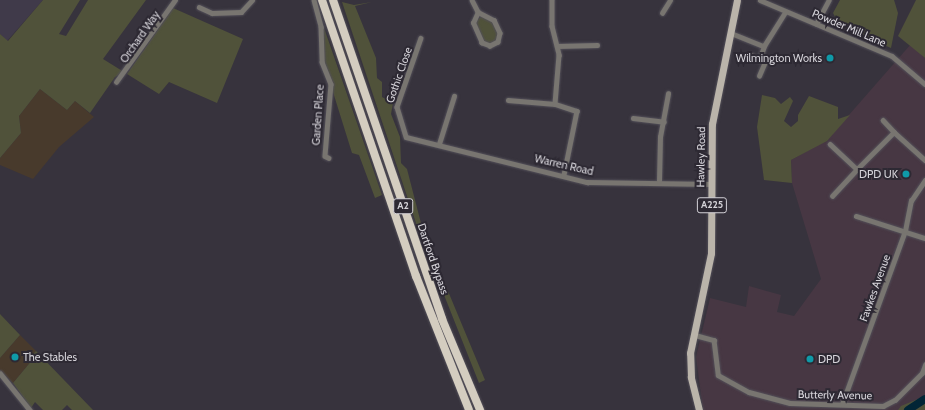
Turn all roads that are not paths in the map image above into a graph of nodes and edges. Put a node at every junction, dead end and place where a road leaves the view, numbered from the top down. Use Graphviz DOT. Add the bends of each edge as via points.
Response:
graph roads {
  1 [pos="175,0"];
  2 [pos="252,0"];
  3 [pos="314,0"];
  4 [pos="322,0"];
  5 [pos="333,0"];
  6 [pos="472,0"];
  7 [pos="552,0"];
  8 [pos="670,0"];
  9 [pos="737,0"];
  10 [pos="760,0"];
  11 [pos="829,0"];
  12 [pos="199,7"];
  13 [pos="478,12"];
  14 [pos="785,12"];
  15 [pos="662,13"];
  16 [pos="816,24"];
  17 [pos="731,33"];
  18 [pos="421,38"];
  19 [pos="597,45"];
  20 [pos="557,46"];
  21 [pos="764,46"];
  22 [pos="751,55"];
  23 [pos="759,60"];
  24 [pos="759,76"];
  25 [pos="116,82"];
  26 [pos="925,84"];
  27 [pos="668,94"];
  28 [pos="454,96"];
  29 [pos="508,100"];
  30 [pos="555,104"];
  31 [pos="633,118"];
  32 [pos="883,120"];
  33 [pos="664,122"];
  34 [pos="894,132"];
  35 [pos="409,138"];
  36 [pos="439,144"];
  37 [pos="830,144"];
  38 [pos="329,158"];
  39 [pos="925,160"];
  40 [pos="857,168"];
  41 [pos="564,175"];
  42 [pos="925,180"];
  43 [pos="659,181"];
  44 [pos="711,184"];
  45 [pos="832,196"];
  46 [pos="856,216"];
  47 [pos="905,231"];
  48 [pos="925,238"];
  49 [pos="694,334"];
  50 [pos="925,365"];
  51 [pos="0,373"];
  52 [pos="924,373"];
  53 [pos="842,404"];
  54 [pos="30,410"];
  55 [pos="469,410"];
  56 [pos="480,410"];
  57 [pos="699,410"];
  1 -- 25 [label="street, Orchard Way"];
  2 -- 12 [label="street" via="241,12 212,13"];
  3 -- 38 [label="street, Garden Place" via="321,27 322,62 331,84 325,156"];
  4 -- 55 [label="highway, Dartford Bypass / A2" via="416,276"];
  5 -- 56 [label="highway, Dartford Bypass / A2" via="442,319"];
  6 -- 13 [label="street"];
  7 -- 20 [label="street"];
  8 -- 15 [label="street"];
  9 -- 17 [label="main road, Hawley Road / A225"];
  10 -- 14 [label="street, Powder Mill Lane"];
  11 -- 16 [label="street"];
  13 -- 13 [label="street" via="494,20 500,33 498,42 490,46 482,43 473,23"];
  14 -- 16 [label="street, Powder Mill Lane"];
  14 -- 21 [label="street"];
  16 -- 26 [label="street, Powder Mill Lane" via="892,56"];
  17 -- 21 [label="street"];
  17 -- 44 [label="main road, Hawley Road / A225" via="712,124"];
  18 -- 35 [label="street, Gothic Close" via="397,107 402,131"];
  19 -- 20 [label="street"];
  20 -- 30 [label="street" via="559,55"];
  21 -- 23 [label="street"];
  22 -- 23 [label="street"];
  23 -- 24 [label="street" via="765,62"];
  27 -- 33 [label="street"];
  28 -- 36 [label="street"];
  29 -- 30 [label="street"];
  30 -- 41 [label="street" via="573,108 578,117"];
  31 -- 33 [label="street"];
  32 -- 34 [label="street"];
  33 -- 43 [label="street"];
  34 -- 39 [label="street"];
  34 -- 40 [label="street"];
  35 -- 36 [label="street, Warren Road"];
  36 -- 41 [label="street, Warren Road"];
  37 -- 40 [label="street"];
  40 -- 45 [label="street"];
  41 -- 43 [label="street, Warren Road" via="587,182"];
  42 -- 47 [label="street, Fawkes Avenue" via="911,201"];
  43 -- 44 [label="street, Warren Road"];
  44 -- 49 [label="main road, Hawley Road / A225" via="711,253"];
  46 -- 47 [label="street"];
  47 -- 48 [label="street"];
  47 -- 53 [label="street, Fawkes Avenue"];
  49 -- 53 [label="street, Butterly Avenue" via="714,340 718,375 749,392 790,403"];
  49 -- 57 [label="main road, Hawley Road / A225" via="691,377"];
  50 -- 52 [label="street, Butterly Avenue"];
  51 -- 54 [label="street"];
  52 -- 53 [label="street, Butterly Avenue" via="895,400 884,406"];
}
